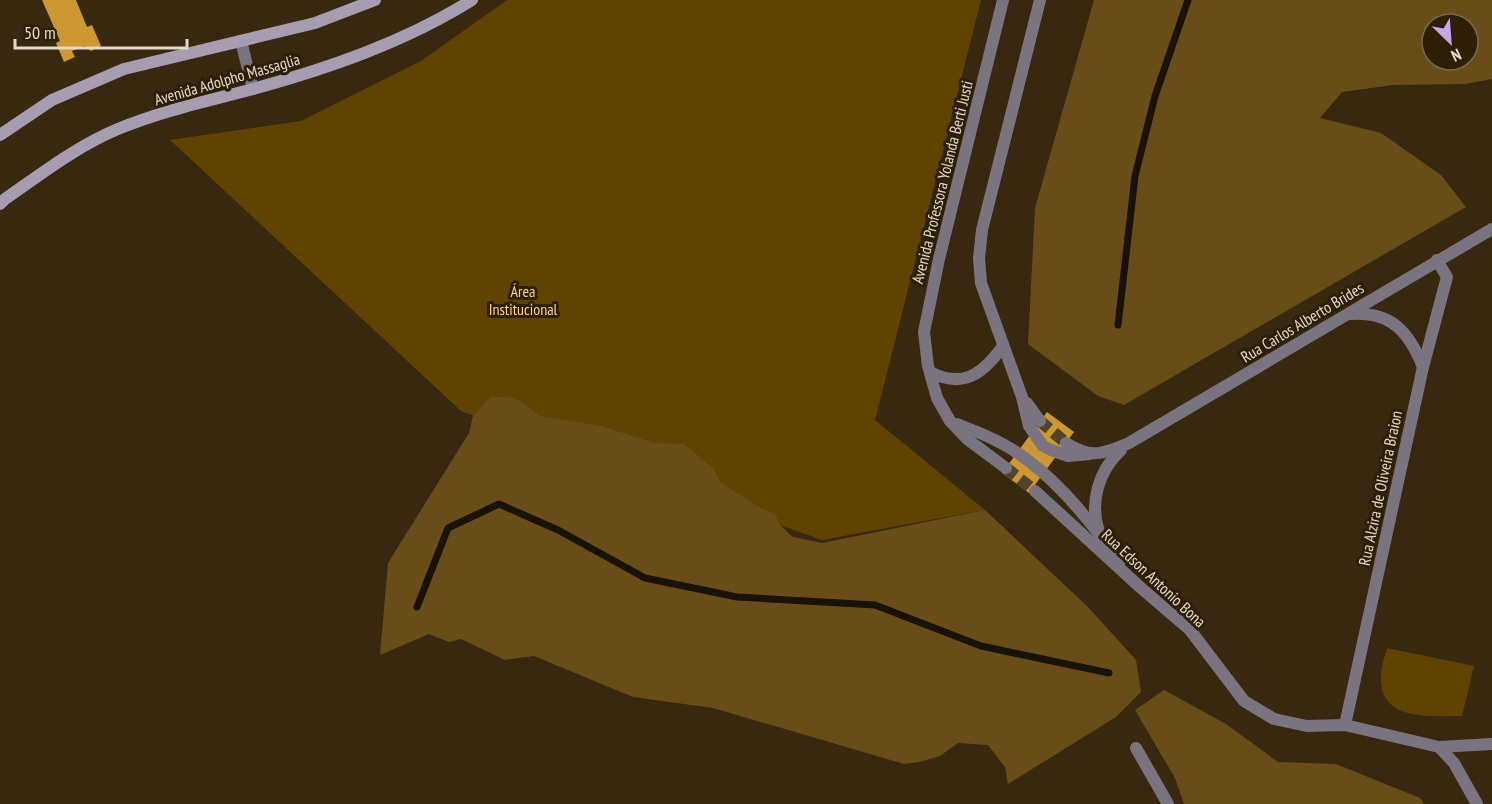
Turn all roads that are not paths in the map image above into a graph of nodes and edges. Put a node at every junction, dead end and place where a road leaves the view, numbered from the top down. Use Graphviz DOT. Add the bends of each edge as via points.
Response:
graph roads {
  1 [pos="375,0"];
  2 [pos="472,0"];
  3 [pos="1003,0"];
  4 [pos="1040,0"];
  5 [pos="241,41"];
  6 [pos="253,89"];
  7 [pos="0,135"];
  8 [pos="0,204"];
  9 [pos="1492,229"];
  10 [pos="1437,260"];
  11 [pos="1350,314"];
  12 [pos="1003,346"];
  13 [pos="1423,367"];
  14 [pos="930,372"];
  15 [pos="1022,397"];
  16 [pos="950,421"];
  17 [pos="1040,421"];
  18 [pos="1066,443"];
  19 [pos="1129,443"];
  20 [pos="1090,454"];
  21 [pos="1006,468"];
  22 [pos="1035,491"];
  23 [pos="1100,535"];
  24 [pos="1141,588"];
  25 [pos="1345,725"];
  26 [pos="1492,744"];
  27 [pos="1136,747"];
  28 [pos="1438,747"];
  29 [pos="1168,804"];
  30 [pos="1476,804"];
  1 -- 5 [label="main road, Avenida Adolpho Massaglia" via="315,23"];
  2 -- 6 [label="main road, Avenida Adolpho Massaglia" via="400,39"];
  3 -- 14 [label="street, Avenida Professora Yolanda Berti Justi" via="924,332"];
  4 -- 12 [label="street" via="982,230 979,258 981,282"];
  5 -- 6 [label="street"];
  5 -- 7 [label="main road, Avenida Adolpho Massaglia" via="124,69 52,100"];
  6 -- 8 [label="main road, Avenida Adolpho Massaglia" via="117,130 65,157"];
  9 -- 10 [label="street, Rua Carlos Alberto Brides"];
  10 -- 11 [label="street, Rua Carlos Alberto Brides"];
  10 -- 13 [label="street, Rua Alzira de Oliveira Braion" via="1447,277"];
  11 -- 13 [label="street" via="1379,315 1396,325 1415,348"];
  11 -- 19 [label="street, Rua Carlos Alberto Brides"];
  12 -- 14 [label="street" via="992,362 963,379 941,378"];
  12 -- 15 [label="street"];
  13 -- 25 [label="street, Rua Alzira de Oliveira Braion"];
  14 -- 16 [label="street, Avenida Professora Yolanda Berti Justi" via="937,398"];
  15 -- 17 [label="street"];
  15 -- 20 [label="street, Rua Carlos Alberto Brides" via="1029,426 1043,446 1068,456"];
  16 -- 21 [label="street, Avenida Professora Yolanda Berti Justi"];
  16 -- 23 [label="street" via="997,441 1031,464 1068,496"];
  18 -- 20 [label="street"];
  19 -- 20 [label="street, Rua Carlos Alberto Brides"];
  19 -- 23 [label="street, Rua Carlos Alberto Brides" via="1109,461 1100,477 1095,510"];
  22 -- 24 [label="street, Rua Edson Antonio Bona"];
  23 -- 24 [label="street"];
  24 -- 25 [label="street, Rua Edson Antonio Bona" via="1190,630 1245,701 1274,719 1307,726"];
  25 -- 28 [label="street, Rua Edson Antonio Bona"];
  26 -- 28 [label="street, Rua Edson Antonio Bona"];
  27 -- 29 [label="street"];
  28 -- 30 [label="street" via="1454,763"];
}
